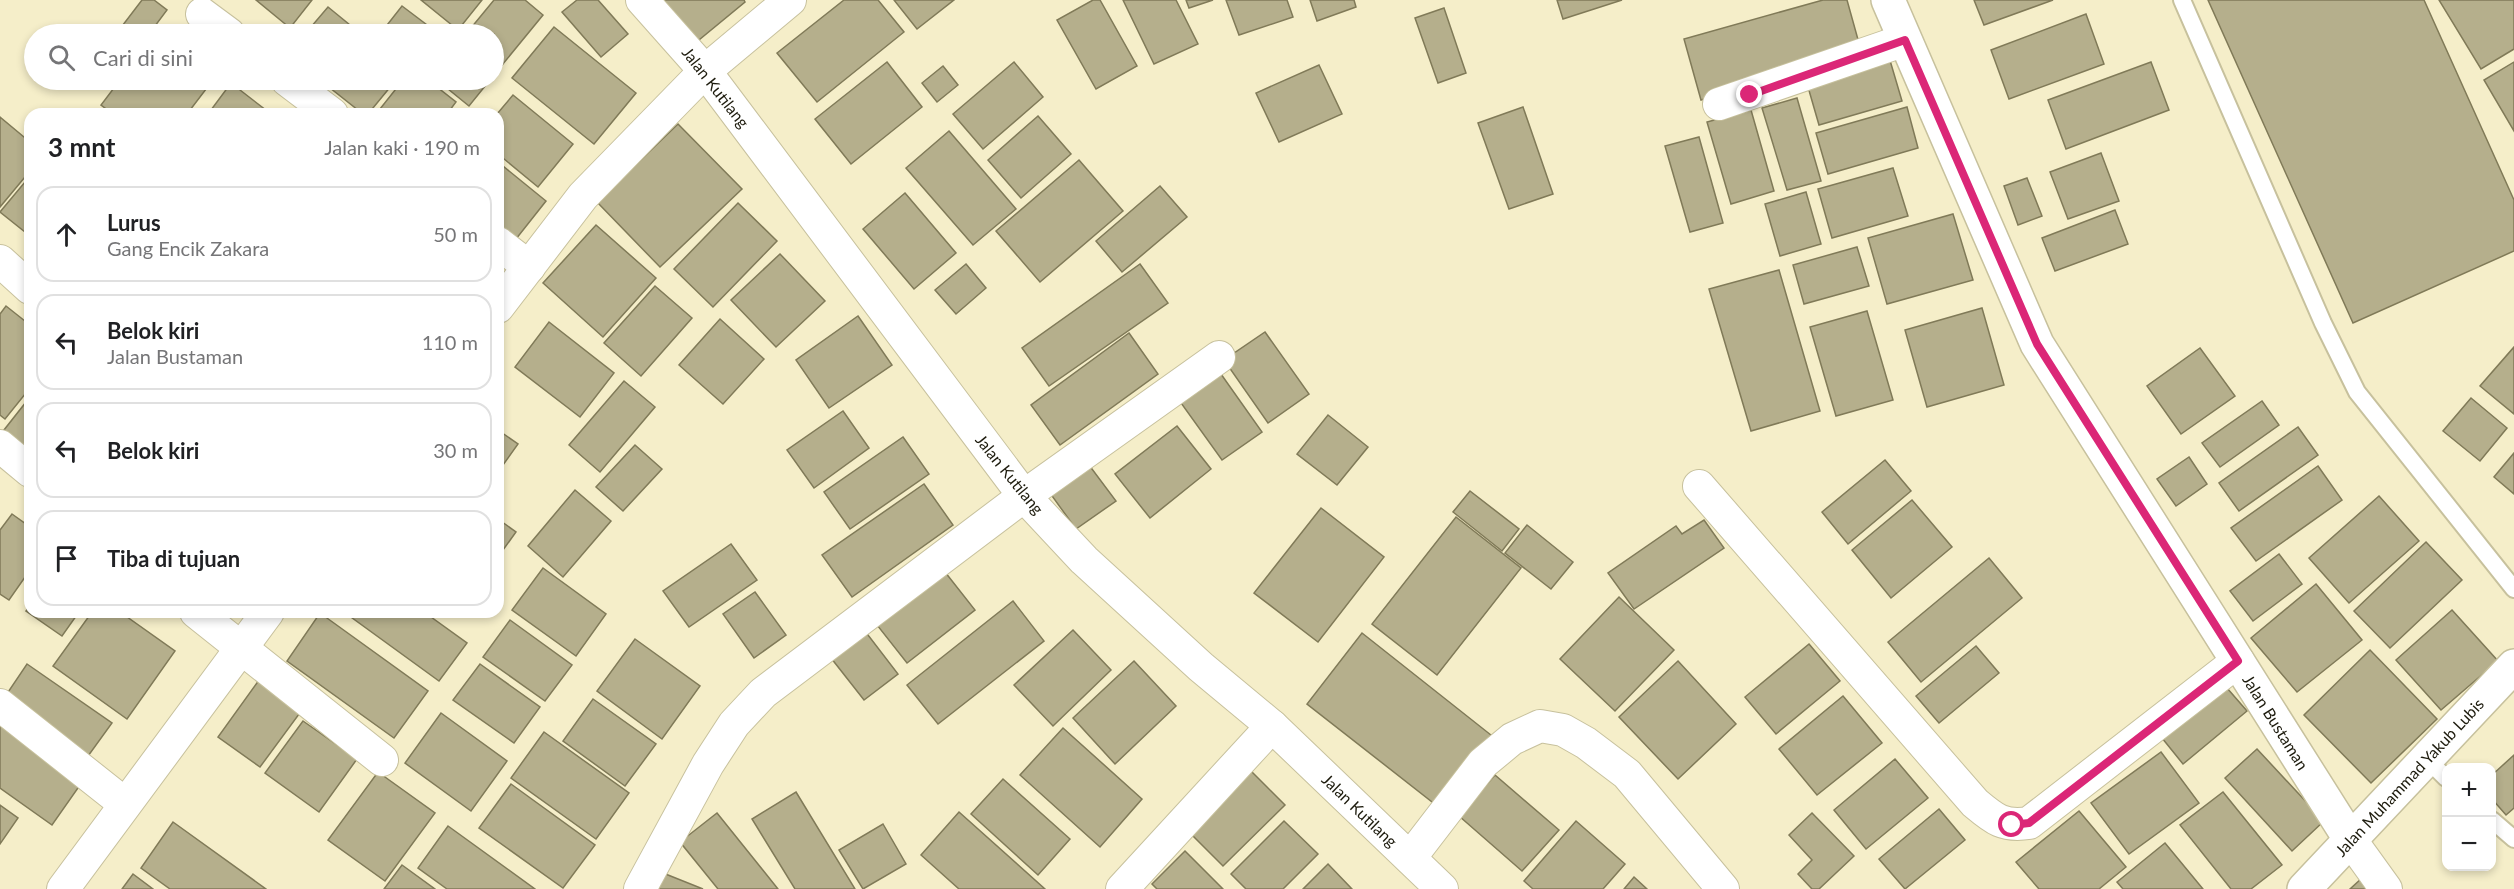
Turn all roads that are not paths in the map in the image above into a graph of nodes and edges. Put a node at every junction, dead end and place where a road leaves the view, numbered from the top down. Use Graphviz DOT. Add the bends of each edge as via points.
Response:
graph roads {
  1 [pos="642,0"];
  2 [pos="790,0"];
  3 [pos="1888,0"];
  4 [pos="2182,0"];
  5 [pos="202,14"];
  6 [pos="216,24"];
  7 [pos="1905,40"];
  8 [pos="705,71"];
  9 [pos="300,90"];
  10 [pos="1719,104"];
  11 [pos="324,108"];
  12 [pos="504,248"];
  13 [pos="0,261"];
  14 [pos="529,267"];
  15 [pos="24,283"];
  16 [pos="504,299"];
  17 [pos="1219,357"];
  18 [pos="0,446"];
  19 [pos="24,466"];
  20 [pos="1699,486"];
  21 [pos="1024,496"];
  22 [pos="2514,589"];
  23 [pos="203,618"];
  24 [pos="263,618"];
  25 [pos="240,649"];
  26 [pos="2238,661"];
  27 [pos="2514,666"];
  28 [pos="0,705"];
  29 [pos="1272,726"];
  30 [pos="382,760"];
  31 [pos="2436,768"];
  32 [pos="125,804"];
  33 [pos="2496,823"];
  34 [pos="2514,839"];
  35 [pos="2350,840"];
  36 [pos="1410,858"];
  37 [pos="63,889"];
  38 [pos="640,889"];
  39 [pos="1122,889"];
  40 [pos="1442,889"];
  41 [pos="1723,889"];
  42 [pos="2304,889"];
  43 [pos="2386,889"];
  1 -- 8 [label="street, Jalan Kutilang"];
  2 -- 8 [label="street"];
  3 -- 7 [label="main road, Jalan Bustaman"];
  4 -- 22 [label="lane" via="2327,333 2357,392"];
  5 -- 6 [label="street"];
  7 -- 10 [label="street"];
  7 -- 26 [label="main road, Jalan Bustaman" via="2037,344"];
  8 -- 14 [label="street" via="583,196"];
  8 -- 21 [label="street, Jalan Kutilang"];
  9 -- 11 [label="street"];
  12 -- 14 [label="street"];
  13 -- 15 [label="street"];
  14 -- 16 [label="street"];
  17 -- 21 [label="street"];
  18 -- 19 [label="street"];
  20 -- 26 [label="street" via="1975,803 1995,819 2012,825 2029,823"];
  21 -- 29 [label="street, Jalan Kutilang" via="1084,560"];
  21 -- 38 [label="street" via="762,693 734,724 708,764"];
  23 -- 25 [label="street"];
  24 -- 25 [label="street"];
  25 -- 30 [label="street"];
  25 -- 32 [label="street"];
  26 -- 35 [label="main road, Jalan Bustaman"];
  27 -- 31 [label="main road, Jalan Muhammad Yakub Lubis"];
  28 -- 32 [label="street"];
  29 -- 36 [label="street, Jalan Kutilang"];
  29 -- 39 [label="street"];
  31 -- 35 [label="main road, Jalan Muhammad Yakub Lubis"];
  32 -- 37 [label="street"];
  33 -- 34 [label="lane"];
  35 -- 42 [label="main road, Jalan Muhammad Yakub Lubis"];
  35 -- 43 [label="street"];
  36 -- 40 [label="street, Jalan Kutilang"];
  36 -- 41 [label="street" via="1483,764 1512,739 1540,726 1563,730 1627,774"];
}
